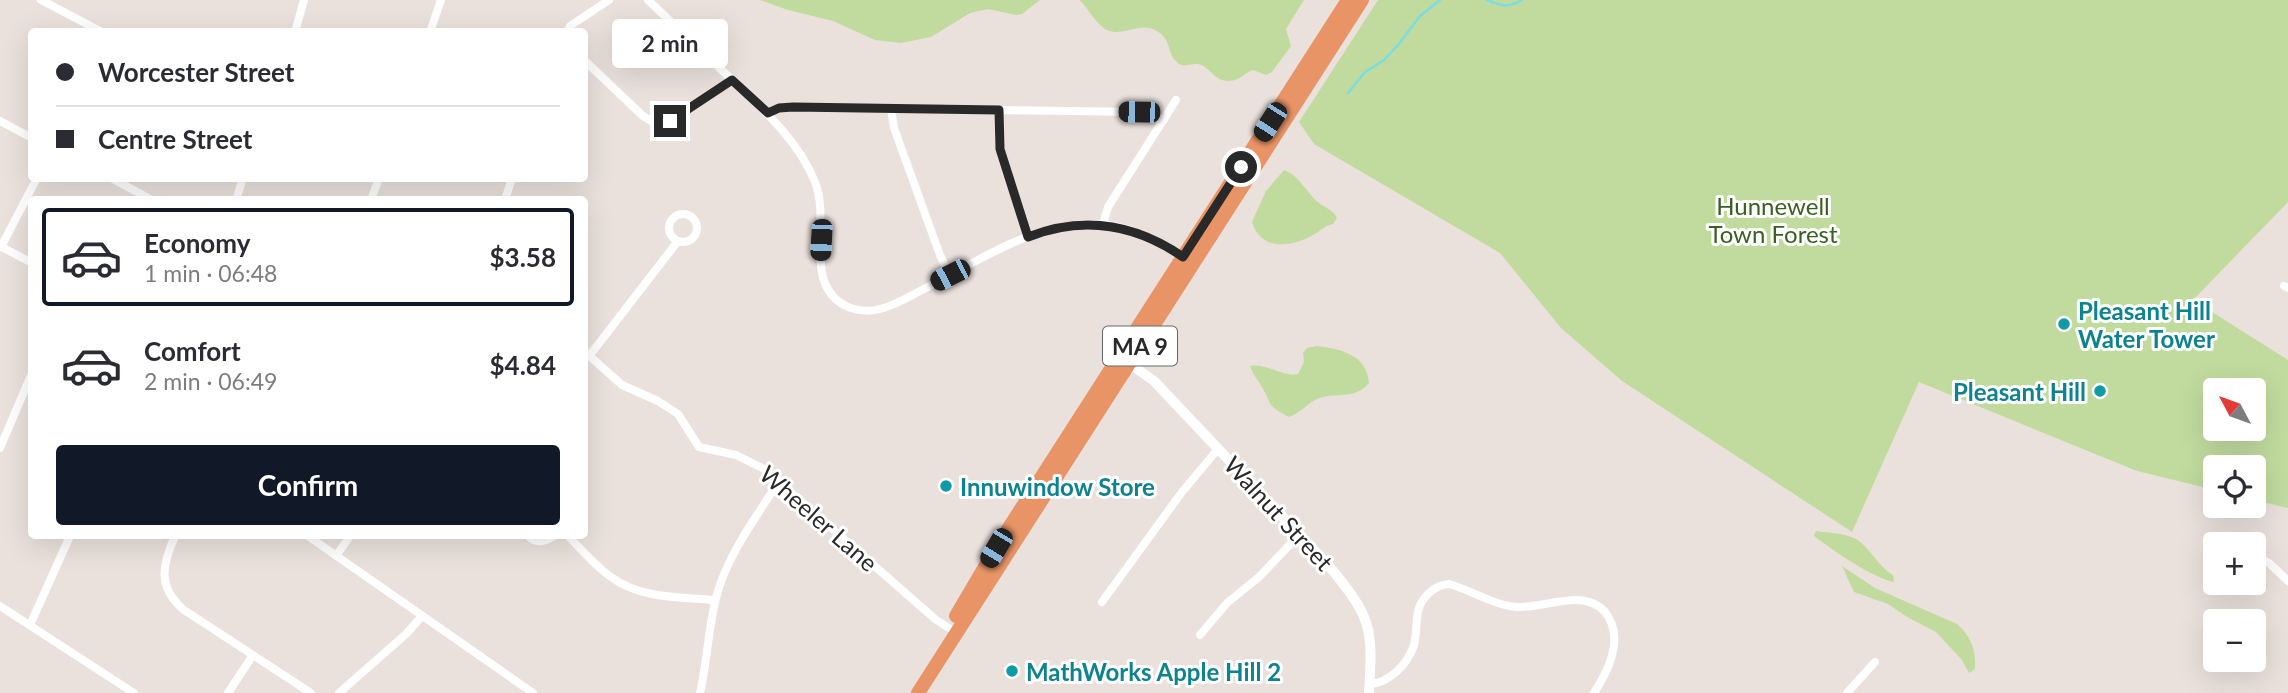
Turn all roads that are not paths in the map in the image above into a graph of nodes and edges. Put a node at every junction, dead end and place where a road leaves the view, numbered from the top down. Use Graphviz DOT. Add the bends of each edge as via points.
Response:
graph roads {
  1 [pos="41,0"];
  2 [pos="304,0"];
  3 [pos="441,0"];
  4 [pos="609,0"];
  5 [pos="648,0"];
  6 [pos="1348,0"];
  7 [pos="1362,0"];
  8 [pos="94,28"];
  9 [pos="296,28"];
  10 [pos="431,28"];
  11 [pos="569,28"];
  12 [pos="588,64"];
  13 [pos="732,80"];
  14 [pos="1176,100"];
  15 [pos="891,109"];
  16 [pos="999,110"];
  17 [pos="768,113"];
  18 [pos="1164,120"];
  19 [pos="0,121"];
  20 [pos="28,136"];
  21 [pos="35,182"];
  22 [pos="118,182"];
  23 [pos="145,196"];
  24 [pos="1103,224"];
  25 [pos="1028,237"];
  26 [pos="678,241"];
  27 [pos="1,247"];
  28 [pos="1183,257"];
  29 [pos="28,261"];
  30 [pos="950,275"];
  31 [pos="588,352"];
  32 [pos="588,354"];
  33 [pos="1129,363"];
  34 [pos="28,382"];
  35 [pos="0,448"];
  36 [pos="1218,449"];
  37 [pos="779,481"];
  38 [pos="1300,534"];
  39 [pos="68,539"];
  40 [pos="174,539"];
  41 [pos="311,539"];
  42 [pos="348,539"];
  43 [pos="571,539"];
  44 [pos="336,556"];
  45 [pos="2266,561"];
  46 [pos="2288,581"];
  47 [pos="715,600"];
  48 [pos="1102,602"];
  49 [pos="0,606"];
  50 [pos="422,616"];
  51 [pos="30,625"];
  52 [pos="949,628"];
  53 [pos="1200,635"];
  54 [pos="253,655"];
  55 [pos="1875,662"];
  56 [pos="1369,689"];
  57 [pos="134,693"];
  58 [pos="228,693"];
  59 [pos="311,693"];
  60 [pos="339,693"];
  61 [pos="533,693"];
  62 [pos="700,693"];
  63 [pos="908,693"];
  64 [pos="918,693"];
  65 [pos="1594,693"];
  66 [pos="1847,693"];
  1 -- 8 [label="street"];
  2 -- 9 [label="street"];
  3 -- 10 [label="street"];
  4 -- 11 [label="street"];
  5 -- 13 [label="street"];
  6 -- 28 [label="highway, MA 9"];
  7 -- 33 [label="highway, MA 9"];
  12 -- 13 [label="street" via="656,124 670,121"];
  13 -- 17 [label="street"];
  14 -- 18 [label="street"];
  15 -- 16 [label="street"];
  15 -- 17 [label="street" via="785,108"];
  15 -- 30 [label="street" via="894,128"];
  16 -- 18 [label="street" via="1139,112"];
  16 -- 25 [label="street" via="1000,149"];
  17 -- 30 [label="street" via="803,160 817,189 822,210 820,269 836,299 862,311 880,309"];
  18 -- 24 [label="street" via="1108,208"];
  19 -- 20 [label="street"];
  21 -- 27 [label="street"];
  22 -- 23 [label="street"];
  24 -- 25 [label="street" via="1071,225"];
  24 -- 28 [label="street" via="1141,233"];
  25 -- 30 [label="street"];
  26 -- 31 [label="street"];
  27 -- 29 [label="street"];
  28 -- 52 [label="highway, MA 9"];
  32 -- 37 [label="street, Wheeler Lane" via="622,385 678,414 699,447 745,458"];
  33 -- 36 [label="street, Walnut Street" via="1154,380"];
  33 -- 64 [label="highway, MA 9"];
  34 -- 35 [label="street"];
  36 -- 38 [label="street, Walnut Street"];
  36 -- 48 [label="street"];
  37 -- 47 [label="street" via="735,552"];
  37 -- 52 [label="street, Wheeler Lane"];
  38 -- 53 [label="street"];
  38 -- 56 [label="street, Walnut Street" via="1340,578 1366,617 1371,648"];
  39 -- 51 [label="street"];
  40 -- 54 [label="street" via="164,571 169,593 184,610"];
  41 -- 44 [label="street"];
  42 -- 44 [label="street"];
  43 -- 47 [label="street" via="627,587 656,595"];
  44 -- 50 [label="street"];
  45 -- 46 [label="street"];
  47 -- 62 [label="street"];
  49 -- 51 [label="street"];
  50 -- 60 [label="street"];
  50 -- 61 [label="street"];
  51 -- 57 [label="street"];
  52 -- 63 [label="highway, MA 9"];
  54 -- 58 [label="street"];
  54 -- 59 [label="street"];
  55 -- 66 [label="street"];
  56 -- 65 [label="street" via="1405,661 1414,645 1420,603 1438,586 1449,584 1512,606 1579,600 1599,607 1610,619 1615,641"];
}
